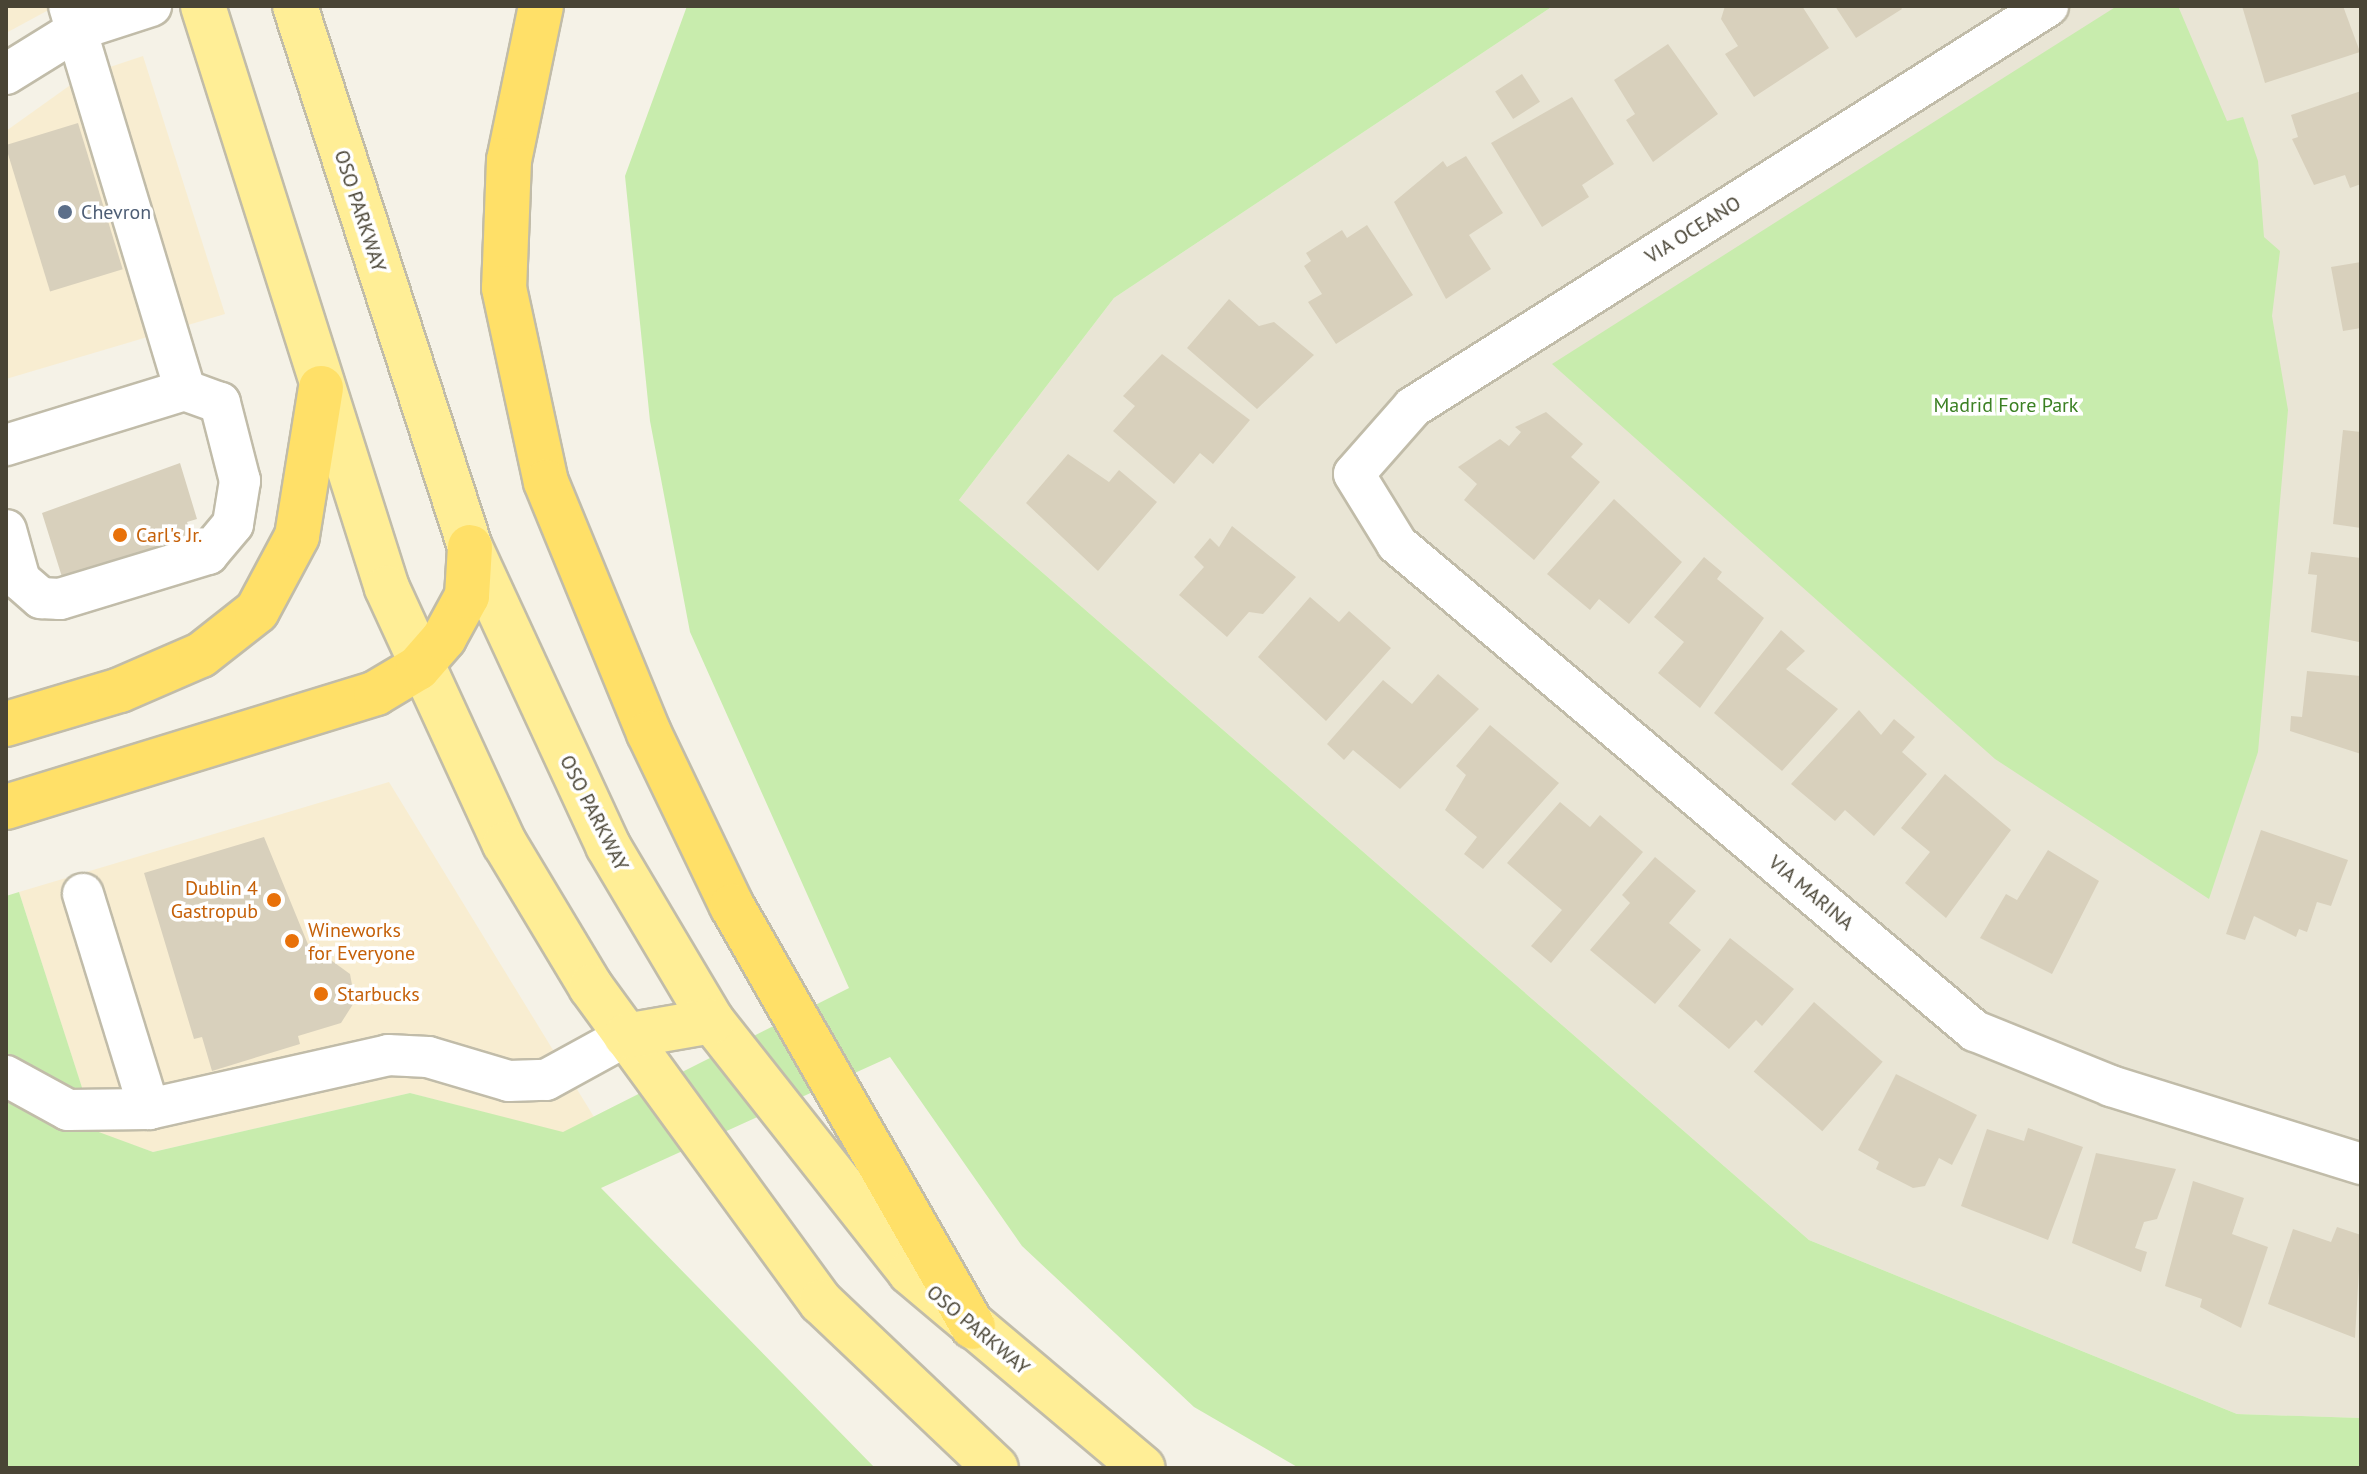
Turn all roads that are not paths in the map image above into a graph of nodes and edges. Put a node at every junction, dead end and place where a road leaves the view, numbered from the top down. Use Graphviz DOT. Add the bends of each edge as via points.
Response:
graph roads {
  1 [pos="151,6"];
  2 [pos="203,6"];
  3 [pos="295,6"];
  4 [pos="541,6"];
  5 [pos="2048,6"];
  6 [pos="73,18"];
  7 [pos="6,74"];
  8 [pos="321,388"];
  9 [pos="185,390"];
  10 [pos="6,445"];
  11 [pos="1354,474"];
  12 [pos="6,530"];
  13 [pos="470,547"];
  14 [pos="418,668"];
  15 [pos="6,724"];
  16 [pos="6,807"];
  17 [pos="83,894"];
  18 [pos="712,1021"];
  19 [pos="626,1036"];
  20 [pos="6,1076"];
  21 [pos="149,1109"];
  22 [pos="2361,1164"];
  23 [pos="973,1327"];
  24 [pos="996,1468"];
  25 [pos="1143,1468"];
  1 -- 6 [label="street"];
  2 -- 8 [label="main road"];
  3 -- 13 [label="main road, OSO PARKWAY"];
  4 -- 23 [label="highway" via="509,160 504,288 546,482 649,733 732,906"];
  5 -- 11 [label="street, VIA OCEANO" via="1413,407"];
  6 -- 7 [label="street"];
  6 -- 9 [label="street"];
  8 -- 14 [label="main road"];
  8 -- 15 [label="highway" via="297,536 257,611 201,655 120,690"];
  9 -- 10 [label="street"];
  9 -- 12 [label="street" via="220,403 240,481 233,524 208,554 60,599 41,598 20,580"];
  11 -- 22 [label="street, VIA MARINA" via="1397,544 1975,1031 2111,1086"];
  13 -- 14 [label="highway" via="467,596"];
  13 -- 18 [label="main road, OSO PARKWAY" via="608,846"];
  14 -- 16 [label="highway" via="376,693"];
  14 -- 19 [label="main road" via="505,844"];
  17 -- 21 [label="street"];
  18 -- 19 [label="main road"];
  18 -- 23 [label="main road, OSO PARKWAY" via="910,1272"];
  19 -- 21 [label="street" via="546,1080 509,1081 428,1057 388,1055"];
  19 -- 24 [label="main road" via="821,1302"];
  20 -- 21 [label="street" via="68,1110"];
  23 -- 25 [label="main road, OSO PARKWAY"];
}
